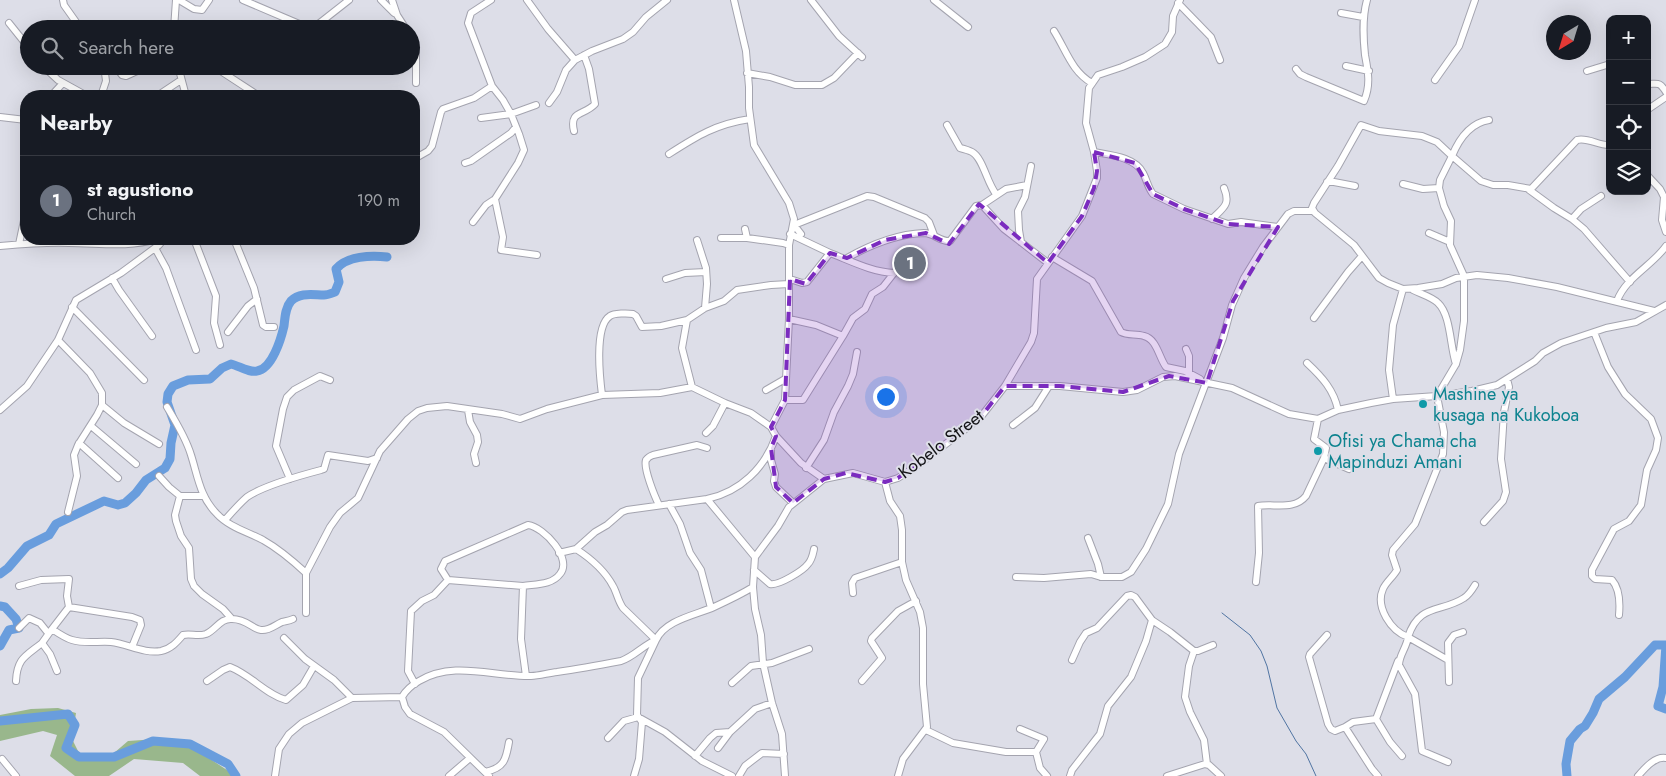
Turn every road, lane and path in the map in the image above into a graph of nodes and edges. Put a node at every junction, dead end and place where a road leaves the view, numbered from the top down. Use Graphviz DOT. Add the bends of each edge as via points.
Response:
graph roads {
  1 [pos="63,0"];
  2 [pos="177,0"];
  3 [pos="209,0"];
  4 [pos="244,0"];
  5 [pos="349,0"];
  6 [pos="382,0"];
  7 [pos="392,0"];
  8 [pos="491,0"];
  9 [pos="527,0"];
  10 [pos="667,0"];
  11 [pos="734,0"];
  12 [pos="811,0"];
  13 [pos="934,0"];
  14 [pos="1367,0"];
  15 [pos="1475,0"];
  16 [pos="1179,1"];
  17 [pos="1340,13"];
  18 [pos="397,15"];
  19 [pos="1363,17"];
  20 [pos="75,20"];
  21 [pos="175,20"];
  22 [pos="291,20"];
  23 [pos="323,20"];
  24 [pos="400,20"];
  25 [pos="9,23"];
  26 [pos="968,27"];
  27 [pos="1054,31"];
  28 [pos="20,37"];
  29 [pos="584,55"];
  30 [pos="575,60"];
  31 [pos="1220,60"];
  32 [pos="1606,65"];
  33 [pos="1346,66"];
  34 [pos="1296,69"];
  35 [pos="1369,71"];
  36 [pos="1587,71"];
  37 [pos="747,73"];
  38 [pos="54,75"];
  39 [pos="105,75"];
  40 [pos="180,75"];
  41 [pos="227,75"];
  42 [pos="416,75"];
  43 [pos="181,80"];
  44 [pos="1435,80"];
  45 [pos="63,83"];
  46 [pos="416,83"];
  47 [pos="1092,83"];
  48 [pos="1651,83"];
  49 [pos="492,86"];
  50 [pos="57,90"];
  51 [pos="75,90"];
  52 [pos="103,90"];
  53 [pos="166,90"];
  54 [pos="184,90"];
  55 [pos="250,90"];
  56 [pos="1666,92"];
  57 [pos="1666,97"];
  58 [pos="549,103"];
  59 [pos="536,105"];
  60 [pos="1651,107"];
  61 [pos="510,114"];
  62 [pos="0,117"];
  63 [pos="481,118"];
  64 [pos="20,119"];
  65 [pos="750,119"];
  66 [pos="1489,120"];
  67 [pos="516,126"];
  68 [pos="947,126"];
  69 [pos="574,131"];
  70 [pos="1606,145"];
  71 [pos="1094,152"];
  72 [pos="669,154"];
  73 [pos="420,155"];
  74 [pos="1452,156"];
  75 [pos="465,163"];
  76 [pos="1031,166"];
  77 [pos="1651,179"];
  78 [pos="1327,182"];
  79 [pos="1027,184"];
  80 [pos="1403,184"];
  81 [pos="1355,186"];
  82 [pos="1224,188"];
  83 [pos="1439,188"];
  84 [pos="1528,189"];
  85 [pos="1664,191"];
  86 [pos="996,194"];
  87 [pos="1601,196"];
  88 [pos="495,199"];
  89 [pos="982,204"];
  90 [pos="1313,211"];
  91 [pos="1572,218"];
  92 [pos="1212,219"];
  93 [pos="473,222"];
  94 [pos="1278,227"];
  95 [pos="745,229"];
  96 [pos="792,230"];
  97 [pos="1429,232"];
  98 [pos="1666,232"];
  99 [pos="934,235"];
  100 [pos="802,237"];
  101 [pos="720,238"];
  102 [pos="747,238"];
  103 [pos="20,239"];
  104 [pos="697,240"];
  105 [pos="1450,242"];
  106 [pos="1022,243"];
  107 [pos="19,244"];
  108 [pos="158,245"];
  109 [pos="196,245"];
  110 [pos="236,245"];
  111 [pos="789,245"];
  112 [pos="0,246"];
  113 [pos="1666,246"];
  114 [pos="155,248"];
  115 [pos="830,253"];
  116 [pos="537,255"];
  117 [pos="1362,256"];
  118 [pos="847,258"];
  119 [pos="1050,260"];
  120 [pos="706,272"];
  121 [pos="1464,276"];
  122 [pos="112,278"];
  123 [pos="666,279"];
  124 [pos="789,282"];
  125 [pos="1630,282"];
  126 [pos="1403,288"];
  127 [pos="1412,289"];
  128 [pos="257,299"];
  129 [pos="1617,301"];
  130 [pos="1666,305"];
  131 [pos="72,307"];
  132 [pos="705,308"];
  133 [pos="1654,311"];
  134 [pos="789,318"];
  135 [pos="1314,318"];
  136 [pos="687,320"];
  137 [pos="274,328"];
  138 [pos="228,332"];
  139 [pos="1594,332"];
  140 [pos="152,336"];
  141 [pos="843,336"];
  142 [pos="58,340"];
  143 [pos="220,345"];
  144 [pos="1186,349"];
  145 [pos="196,350"];
  146 [pos="856,352"];
  147 [pos="1307,363"];
  148 [pos="1456,364"];
  149 [pos="1189,373"];
  150 [pos="785,379"];
  151 [pos="1507,379"];
  152 [pos="144,380"];
  153 [pos="330,380"];
  154 [pos="1205,382"];
  155 [pos="1005,386"];
  156 [pos="1049,386"];
  157 [pos="692,388"];
  158 [pos="766,390"];
  159 [pos="602,395"];
  160 [pos="1437,396"];
  161 [pos="1393,399"];
  162 [pos="784,400"];
  163 [pos="725,404"];
  164 [pos="102,405"];
  165 [pos="168,407"];
  166 [pos="0,410"];
  167 [pos="468,410"];
  168 [pos="1338,410"];
  169 [pos="1318,419"];
  170 [pos="1013,425"];
  171 [pos="91,426"];
  172 [pos="771,427"];
  173 [pos="706,433"];
  174 [pos="776,436"];
  175 [pos="79,443"];
  176 [pos="159,444"];
  177 [pos="707,448"];
  178 [pos="771,448"];
  179 [pos="376,458"];
  180 [pos="1324,458"];
  181 [pos="476,463"];
  182 [pos="136,464"];
  183 [pos="806,468"];
  184 [pos="1349,469"];
  185 [pos="159,476"];
  186 [pos="118,478"];
  187 [pos="290,479"];
  188 [pos="824,479"];
  189 [pos="885,482"];
  190 [pos="180,496"];
  191 [pos="203,496"];
  192 [pos="707,499"];
  193 [pos="793,503"];
  194 [pos="669,504"];
  195 [pos="659,505"];
  196 [pos="68,512"];
  197 [pos="225,520"];
  198 [pos="1484,522"];
  199 [pos="1088,538"];
  200 [pos="576,549"];
  201 [pos="814,549"];
  202 [pos="559,553"];
  203 [pos="755,557"];
  204 [pos="902,562"];
  205 [pos="754,570"];
  206 [pos="306,573"];
  207 [pos="1016,577"];
  208 [pos="1101,577"];
  209 [pos="448,580"];
  210 [pos="1256,582"];
  211 [pos="1475,585"];
  212 [pos="19,586"];
  213 [pos="523,586"];
  214 [pos="753,587"];
  215 [pos="853,594"];
  216 [pos="916,601"];
  217 [pos="69,607"];
  218 [pos="711,608"];
  219 [pos="306,613"];
  220 [pos="1620,615"];
  221 [pos="231,618"];
  222 [pos="293,619"];
  223 [pos="1152,620"];
  224 [pos="19,628"];
  225 [pos="50,631"];
  226 [pos="1463,632"];
  227 [pos="1327,635"];
  228 [pos="1408,637"];
  229 [pos="284,638"];
  230 [pos="656,640"];
  231 [pos="42,643"];
  232 [pos="1213,645"];
  233 [pos="132,647"];
  234 [pos="810,649"];
  235 [pos="1194,650"];
  236 [pos="1072,660"];
  237 [pos="1399,660"];
  238 [pos="1448,660"];
  239 [pos="763,663"];
  240 [pos="314,666"];
  241 [pos="57,671"];
  242 [pos="526,676"];
  243 [pos="16,680"];
  244 [pos="207,681"];
  245 [pos="862,681"];
  246 [pos="1449,682"];
  247 [pos="732,683"];
  248 [pos="415,684"];
  249 [pos="402,697"];
  250 [pos="352,698"];
  251 [pos="772,703"];
  252 [pos="638,717"];
  253 [pos="1376,719"];
  254 [pos="1345,727"];
  255 [pos="1020,729"];
  256 [pos="926,730"];
  257 [pos="730,732"];
  258 [pos="608,738"];
  259 [pos="509,742"];
  260 [pos="718,748"];
  261 [pos="1036,752"];
  262 [pos="784,754"];
  263 [pos="695,756"];
  264 [pos="1402,756"];
  265 [pos="2,758"];
  266 [pos="470,758"];
  267 [pos="1666,758"];
  268 [pos="1448,762"];
  269 [pos="1207,764"];
  270 [pos="487,774"];
  271 [pos="16,776"];
  272 [pos="275,776"];
  273 [pos="449,776"];
  274 [pos="634,776"];
  275 [pos="732,776"];
  276 [pos="739,776"];
  277 [pos="785,776"];
  278 [pos="898,776"];
  279 [pos="1047,776"];
  280 [pos="1070,776"];
  281 [pos="1166,776"];
  282 [pos="1221,776"];
  283 [pos="1378,776"];
  284 [pos="1638,776"];
  1 -- 20 [label="street"];
  2 -- 3 [label="street" via="202,10"];
  2 -- 21 [label="street"];
  4 -- 22 [label="street"];
  5 -- 23 [label="street"];
  6 -- 18 [label="street"];
  7 -- 18 [label="street"];
  8 -- 49 [label="street" via="471,13 468,23"];
  9 -- 30 [label="street"];
  10 -- 29 [label="street" via="623,39"];
  11 -- 37 [label="street" via="746,51"];
  12 -- 37 [label="street" via="839,36 860,55 822,85 795,85"];
  13 -- 26 [label="street"];
  14 -- 19 [label="street"];
  15 -- 44 [label="street" via="1459,46"];
  16 -- 31 [label="street" via="1211,37"];
  16 -- 47 [label="street" via="1172,16 1172,32 1165,44 1145,57 1098,75"];
  17 -- 19 [label="street"];
  18 -- 24 [label="street"];
  19 -- 35 [label="street"];
  25 -- 28 [label="street"];
  27 -- 47 [label="street" via="1076,72"];
  29 -- 30 [label="street"];
  29 -- 69 [label="street" via="595,104 573,118"];
  30 -- 58 [label="street" via="566,70"];
  32 -- 36 [label="street"];
  33 -- 35 [label="street"];
  34 -- 35 [label="street" via="1306,77 1364,101"];
  37 -- 65 [label="street"];
  38 -- 45 [label="street"];
  39 -- 52 [label="street"];
  40 -- 43 [label="street"];
  41 -- 55 [label="street"];
  42 -- 46 [label="street"];
  43 -- 53 [label="street"];
  43 -- 54 [label="street"];
  45 -- 50 [label="street"];
  45 -- 51 [label="street"];
  47 -- 71 [label="street, Kobelo Street" via="1086,123"];
  48 -- 56 [label="street" via="1657,82"];
  49 -- 61 [label="street"];
  49 -- 73 [label="street" via="474,98 443,109 431,149"];
  57 -- 60 [label="street"];
  59 -- 61 [label="street"];
  61 -- 63 [label="street"];
  61 -- 67 [label="street"];
  62 -- 64 [label="street"];
  65 -- 72 [label="street" via="728,122 695,136"];
  65 -- 96 [label="street" via="754,145 789,202"];
  66 -- 74 [label="street" via="1469,130"];
  67 -- 75 [label="street" via="511,133"];
  67 -- 88 [label="street" via="524,150"];
  68 -- 86 [label="street" via="960,148 975,154"];
  70 -- 84 [label="street" via="1577,140"];
  71 -- 92 [label="street" via="1135,163 1153,194"];
  71 -- 119 [label="street, Kobelo Street" via="1097,171 1094,188 1082,216"];
  74 -- 78 [label="street" via="1437,142 1422,136 1379,131 1362,125"];
  74 -- 83 [label="street"];
  74 -- 84 [label="street" via="1481,181"];
  76 -- 79 [label="street"];
  77 -- 85 [label="street"];
  78 -- 81 [label="street"];
  78 -- 90 [label="street" via="1314,203"];
  79 -- 86 [label="street" via="1006,188"];
  79 -- 106 [label="street" via="1017,218"];
  80 -- 83 [label="street" via="1423,189"];
  82 -- 92 [label="street" via="1227,203"];
  83 -- 105 [label="street" via="1451,221"];
  84 -- 91 [label="street"];
  85 -- 98 [label="street" via="1662,220"];
  86 -- 89 [label="street"];
  87 -- 91 [label="street"];
  88 -- 93 [label="street"];
  88 -- 116 [label="street" via="504,237 502,250"];
  89 -- 99 [label="street" via="976,206 952,239 947,241"];
  89 -- 106 [label="street" via="1004,229"];
  90 -- 94 [label="street" via="1292,211"];
  90 -- 117 [label="street"];
  91 -- 125 [label="street"];
  92 -- 94 [label="street" via="1228,224 1241,222"];
  94 -- 154 [label="street" via="1244,278 1233,301 1223,338"];
  95 -- 102 [label="street"];
  96 -- 99 [label="street" via="867,196 925,218"];
  96 -- 100 [label="street"];
  96 -- 100 [label="street"];
  96 -- 111 [label="street"];
  97 -- 105 [label="street"];
  99 -- 118 [label="street" via="922,233 885,240"];
  100 -- 115 [label="street"];
  101 -- 102 [label="street"];
  102 -- 111 [label="street"];
  103 -- 107 [label="street"];
  104 -- 120 [label="street"];
  105 -- 121 [label="street"];
  106 -- 119 [label="street"];
  107 -- 112 [label="street"];
  108 -- 114 [label="street"];
  109 -- 143 [label="street" via="216,296 214,323"];
  110 -- 128 [label="street"];
  111 -- 124 [label="street"];
  113 -- 125 [label="street"];
  114 -- 122 [label="street"];
  114 -- 145 [label="street" via="166,268"];
  115 -- 118 [label="street"];
  115 -- 124 [label="street" via="807,282"];
  117 -- 126 [label="street" via="1379,278"];
  117 -- 135 [label="street"];
  118 -- 141 [label="street" via="876,271 894,274 872,294 865,309 854,318"];
  119 -- 149 [label="street" via="1092,281 1120,332 1149,338 1166,367"];
  119 -- 155 [label="street, Kobelo Street" via="1038,277 1036,286 1032,342"];
  120 -- 123 [label="street" via="685,273"];
  120 -- 132 [label="street"];
  121 -- 127 [label="street"];
  121 -- 129 [label="street" via="1508,278"];
  121 -- 148 [label="street" via="1464,321"];
  122 -- 131 [label="street" via="82,295"];
  122 -- 140 [label="street"];
  124 -- 132 [label="street" via="737,290 724,301"];
  124 -- 134 [label="street"];
  125 -- 129 [label="street"];
  126 -- 127 [label="street"];
  126 -- 161 [label="street" via="1394,322 1389,370"];
  127 -- 148 [label="street" via="1440,305 1447,320"];
  128 -- 137 [label="street" via="263,325"];
  128 -- 138 [label="street"];
  129 -- 133 [label="street"];
  130 -- 133 [label="street"];
  131 -- 142 [label="street"];
  131 -- 152 [label="street"];
  132 -- 136 [label="street"];
  133 -- 139 [label="street" via="1636,322"];
  134 -- 141 [label="street" via="816,324"];
  134 -- 150 [label="street"];
  136 -- 157 [label="street" via="682,348"];
  136 -- 159 [label="street" via="642,327 633,314 609,316 603,327 599,350"];
  139 -- 151 [label="street" via="1552,348"];
  139 -- 220 [label="street" via="1608,367 1625,394 1651,420 1658,438 1647,470 1641,505 1629,521 1614,529 1592,570 1595,579 1612,580 1616,585"];
  141 -- 162 [label="street" via="803,400"];
  142 -- 164 [label="street" via="90,373 102,393"];
  142 -- 166 [label="street" via="28,386"];
  144 -- 149 [label="street"];
  146 -- 183 [label="street" via="848,386 824,440"];
  147 -- 168 [label="street" via="1332,391"];
  148 -- 160 [label="street"];
  149 -- 154 [label="street"];
  150 -- 158 [label="street"];
  150 -- 162 [label="street"];
  151 -- 160 [label="street" via="1487,388"];
  151 -- 198 [label="street" via="1501,459 1506,492 1503,501"];
  153 -- 187 [label="street" via="320,376 287,397 276,446"];
  154 -- 156 [label="street" via="1163,377 1137,390 1122,392"];
  154 -- 169 [label="street" via="1232,388 1289,414"];
  154 -- 208 [label="street" via="1179,454 1168,504 1146,549 1131,572 1122,577"];
  155 -- 156 [label="street"];
  155 -- 189 [label="street, Kobelo Street" via="973,424 906,474"];
  156 -- 170 [label="street" via="1035,408"];
  157 -- 159 [label="street" via="660,393"];
  157 -- 163 [label="street"];
  159 -- 167 [label="street" via="520,419"];
  160 -- 161 [label="street"];
  160 -- 228 [label="street" via="1444,432 1443,454 1415,524 1393,550 1397,570 1381,596 1390,623 1400,634"];
  161 -- 168 [label="street"];
  162 -- 172 [label="street"];
  163 -- 172 [label="street" via="751,413"];
  163 -- 173 [label="street"];
  164 -- 171 [label="street"];
  164 -- 176 [label="street"];
  165 -- 191 [label="street" via="191,454"];
  167 -- 179 [label="street" via="447,406 418,411"];
  167 -- 181 [label="street" via="477,435"];
  168 -- 169 [label="street"];
  169 -- 180 [label="street" via="1314,438 1326,448"];
  171 -- 175 [label="street"];
  171 -- 182 [label="street"];
  172 -- 174 [label="street"];
  174 -- 178 [label="street"];
  174 -- 183 [label="street"];
  175 -- 186 [label="street"];
  175 -- 196 [label="street" via="74,455 77,476"];
  177 -- 195 [label="street" via="697,446 648,458 645,462 649,480"];
  178 -- 192 [label="street" via="762,464 743,483"];
  178 -- 193 [label="street" via="776,487"];
  179 -- 187 [label="street" via="368,462 328,455 321,470"];
  179 -- 206 [label="street" via="358,498 340,512"];
  180 -- 184 [label="street"];
  180 -- 210 [label="street" via="1301,502 1285,506 1258,506"];
  183 -- 188 [label="street"];
  185 -- 190 [label="street"];
  187 -- 197 [label="street" via="248,497"];
  188 -- 189 [label="street, Kobelo Street" via="853,473"];
  188 -- 193 [label="street, Kobelo Street"];
  189 -- 204 [label="street" via="890,500 900,516"];
  190 -- 191 [label="street"];
  190 -- 221 [label="street" via="175,515 189,548 191,579 202,594"];
  191 -- 197 [label="street"];
  192 -- 194 [label="street"];
  192 -- 203 [label="street"];
  193 -- 203 [label="street, Kobelo Street"];
  194 -- 195 [label="street"];
  194 -- 218 [label="street" via="701,570"];
  195 -- 200 [label="street" via="622,512"];
  197 -- 206 [label="street" via="270,544"];
  199 -- 208 [label="street"];
  200 -- 202 [label="street"];
  200 -- 230 [label="street" via="607,578 623,608"];
  201 -- 205 [label="street" via="806,567 778,584 770,584"];
  202 -- 209 [label="street" via="547,536 534,525 528,525 445,562 441,570"];
  202 -- 213 [label="street" via="564,566 556,578"];
  203 -- 205 [label="street"];
  204 -- 215 [label="street" via="855,578"];
  204 -- 216 [label="street"];
  205 -- 214 [label="street"];
  206 -- 219 [label="street"];
  207 -- 208 [label="street" via="1091,574"];
  209 -- 213 [label="street"];
  209 -- 248 [label="street" via="434,595 411,611 408,671"];
  211 -- 228 [label="street" via="1463,598 1428,610 1411,626"];
  212 -- 217 [label="street" via="41,580 69,579"];
  213 -- 242 [label="street" via="521,639"];
  214 -- 218 [label="street"];
  214 -- 239 [label="street"];
  216 -- 245 [label="street" via="898,611 872,638 882,658"];
  216 -- 256 [label="street" via="923,628"];
  217 -- 225 [label="street"];
  217 -- 233 [label="street" via="140,620"];
  218 -- 230 [label="street" via="674,623 659,633"];
  221 -- 222 [label="street" via="261,630"];
  221 -- 233 [label="street" via="207,633 183,635 166,650"];
  223 -- 235 [label="street"];
  223 -- 236 [label="street" via="1135,598 1127,596 1098,628 1086,633"];
  223 -- 280 [label="street" via="1134,672 1108,706 1100,734"];
  224 -- 225 [label="street" via="29,618"];
  225 -- 231 [label="street"];
  225 -- 233 [label="street" via="77,642 110,642"];
  226 -- 238 [label="street" via="1449,640"];
  227 -- 254 [label="street" via="1309,657 1328,724 1334,731"];
  228 -- 237 [label="street"];
  228 -- 238 [label="street"];
  229 -- 240 [label="street"];
  230 -- 242 [label="street" via="621,661"];
  230 -- 252 [label="street" via="638,678"];
  231 -- 241 [label="street"];
  231 -- 243 [label="street" via="20,662"];
  232 -- 235 [label="street"];
  234 -- 239 [label="street" via="772,663"];
  235 -- 269 [label="street" via="1185,696 1204,740"];
  237 -- 253 [label="street"];
  237 -- 268 [label="street" via="1398,665 1415,694 1422,751"];
  238 -- 246 [label="street"];
  239 -- 247 [label="street" via="751,666"];
  239 -- 251 [label="street"];
  240 -- 244 [label="street" via="303,685 286,700 230,667"];
  240 -- 250 [label="street"];
  242 -- 248 [label="street" via="456,670 431,675"];
  248 -- 249 [label="street"];
  249 -- 250 [label="street"];
  249 -- 266 [label="street" via="413,717 444,732"];
  250 -- 272 [label="street" via="302,723 289,734 279,749"];
  251 -- 257 [label="street" via="755,709"];
  251 -- 262 [label="street" via="782,734"];
  252 -- 258 [label="street" via="624,721"];
  252 -- 263 [label="street" via="665,732"];
  252 -- 274 [label="street" via="642,722"];
  253 -- 254 [label="street" via="1353,722"];
  253 -- 264 [label="street"];
  254 -- 283 [label="street"];
  255 -- 261 [label="street" via="1044,739"];
  256 -- 261 [label="street" via="954,743 1006,752"];
  256 -- 278 [label="street" via="910,748"];
  257 -- 260 [label="street"];
  257 -- 263 [label="street" via="716,733"];
  259 -- 270 [label="street" via="502,764"];
  261 -- 279 [label="street" via="1040,768"];
  262 -- 276 [label="street" via="762,753 745,766"];
  262 -- 277 [label="street"];
  263 -- 275 [label="street"];
  265 -- 271 [label="street"];
  266 -- 270 [label="street"];
  266 -- 273 [label="street"];
  267 -- 284 [label="street" via="1656,759"];
  269 -- 281 [label="street"];
  269 -- 282 [label="street"];
}
